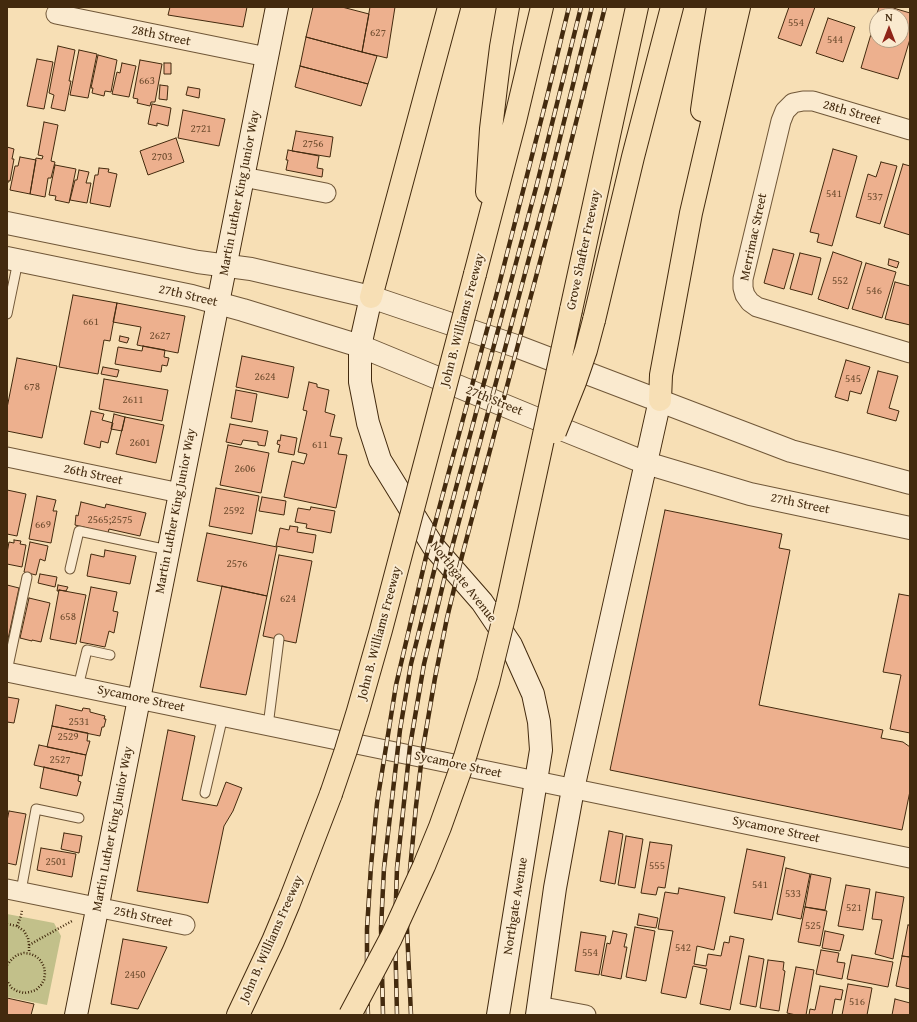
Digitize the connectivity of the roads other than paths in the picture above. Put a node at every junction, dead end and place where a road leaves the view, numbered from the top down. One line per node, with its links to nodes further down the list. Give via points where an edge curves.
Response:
1 (277, 7): 10 (main road, Martin Luther King Junior Way)
2 (449, 7): 20 (highway)
3 (508, 7): 17 (highway, via 492,122)
4 (542, 7): 17 (highway)
5 (637, 7): 29 (highway, Grove Shafter Freeway, bridge)
6 (672, 7): 29 (highway, bridge, via 586,350)
7 (718, 7): 15 (highway, via 704,93)
8 (739, 7): 15 (highway)
9 (56, 14): 10 (street, 28th Street)
10 (267, 57): 13 (main road, Martin Luther King Junior Way)
11 (793, 103): 12 (street, 28th Street, via 813,101); 24 (street, Merrimac Street, via 785,111 781,121 743,280 745,295 757,308)
12 (910, 130)
13 (243, 177): 14 (street); 19 (main road, Martin Luther King Junior Way)
14 (326, 193)
15 (691, 213): 25 (highway, via 661,376)
16 (7, 224): 19 (main road)
17 (484, 239): 52 (highway, John B. Williams Freeway, bridge, via 354,724 331,794 287,909)
18 (13, 260): 21 (main road, 27th Street); 22 (lane)
19 (225, 266): 20 (main road, via 251,269); 21 (main road, Martin Luther King Junior Way)
20 (371, 297): 23 (main road, Northgate Avenue); 25 (main road, via 516,346)
21 (218, 303): 23 (main road, 27th Street); 30 (main road, Martin Luther King Junior Way)
22 (7, 314)
23 (360, 346): 27 (main road, 27th Street); 42 (main road, Northgate Avenue, via 360,382 368,423 380,460 433,546 482,602 511,645 533,694 541,750)
24 (910, 354)
25 (660, 400): 27 (main road); 28 (main road, via 791,451)
26 (7, 457): 30 (street, 26th Street)
27 (646, 463): 31 (main road, 27th Street, via 750,494); 43 (main road)
28 (910, 483)
29 (532, 492): 53 (highway, bridge, via 496,652 456,784 408,902)
30 (180, 493): 32 (main road, Martin Luther King Junior Way)
31 (910, 528)
32 (168, 550): 33 (lane, via 79,531); 39 (main road, Martin Luther King Junior Way)
33 (70, 569)
34 (27, 577): 37 (lane)
35 (279, 639): 41 (lane)
36 (110, 655): 38 (lane, via 87,650)
37 (7, 671): 38 (street, Sycamore Street)
38 (78, 686): 39 (street, Sycamore Street)
39 (139, 699): 40 (street, Sycamore Street); 48 (main road, Martin Luther King Junior Way)
40 (223, 716): 41 (street, Sycamore Street); 44 (lane)
41 (268, 726): 42 (street, Sycamore Street)
42 (536, 781): 43 (street, Sycamore Street); 54 (main road, Northgate Avenue)
43 (573, 788): 46 (street, Sycamore Street); 50 (main road)
44 (205, 793)
45 (79, 818): 47 (lane, via 36,808)
46 (910, 858)
47 (14, 890): 48 (street, 25th Street)
48 (97, 907): 49 (street, 25th Street); 51 (main road, Martin Luther King Junior Way)
49 (185, 925)
50 (537, 1010): 55 (street)
51 (76, 1015)
52 (238, 1015)
53 (350, 1015)
54 (498, 1015)
55 (586, 1015)

